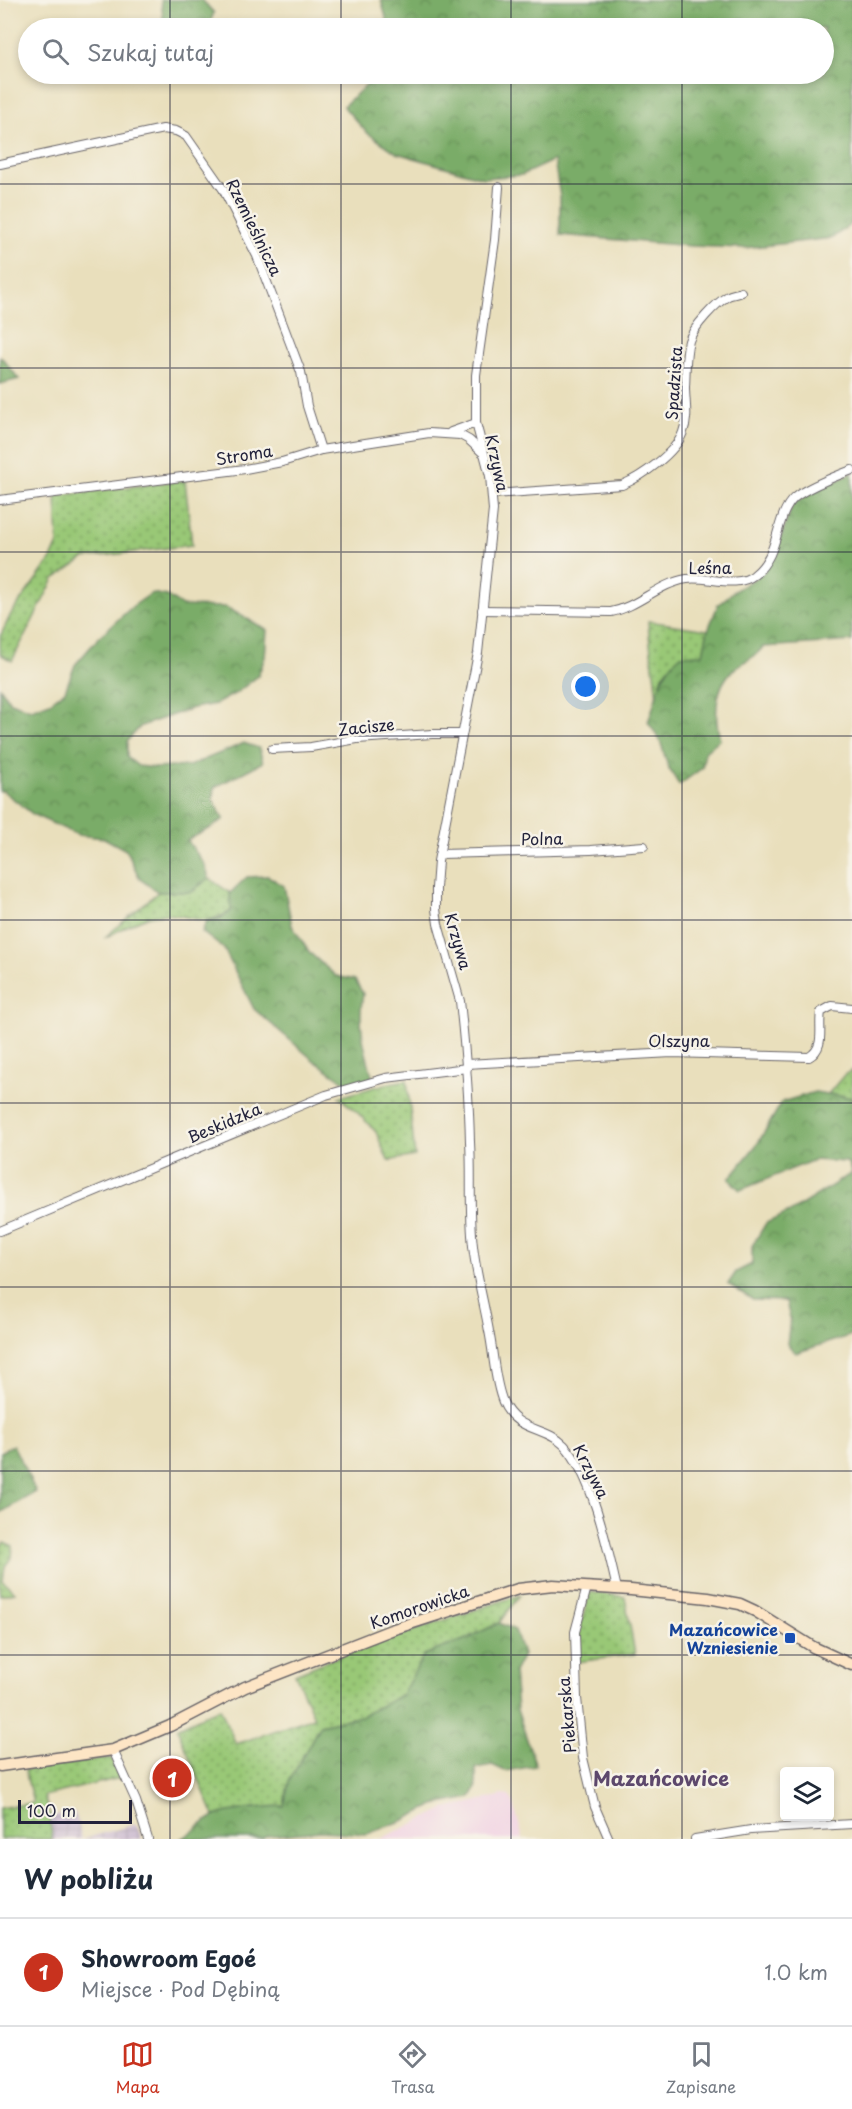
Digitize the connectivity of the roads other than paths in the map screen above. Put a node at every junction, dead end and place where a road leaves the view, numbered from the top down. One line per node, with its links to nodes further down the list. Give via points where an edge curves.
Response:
1 (0, 164): 6 (street, Rzemieślnicza, via 163,129 186,136 224,189 257,256 300,372)
2 (499, 187): 4 (street, Krzywa, via 476,375)
3 (741, 292): 9 (street, Spadzista, via 728,297 694,330 689,342 683,434 674,448 637,479 622,485)
4 (476, 423): 5 (street); 7 (street, Krzywa)
5 (450, 433): 6 (street, Stroma); 7 (street, via 469,440)
6 (321, 450): 10 (street, Stroma, via 245,469)
7 (483, 453): 9 (street, Krzywa)
8 (852, 470): 11 (street, Leśna, via 795,498 772,553 763,567 744,580 679,580 611,612)
9 (493, 494): 11 (street, Krzywa)
10 (0, 500)
11 (482, 610): 12 (street, Krzywa)
12 (462, 734): 13 (street, Zacisze, via 357,739); 15 (street, Krzywa)
13 (272, 749)
14 (644, 846): 15 (street, Polna)
15 (441, 854): 17 (street, Krzywa, via 436,909 460,1001)
16 (852, 1008): 17 (street, Olszyna, via 832,1006 821,1012 819,1046 809,1057 672,1053)
17 (466, 1066): 18 (street, Beskidzka, via 386,1078 326,1095); 20 (street, Krzywa, via 473,1249 497,1384 515,1419 563,1444 573,1457 592,1496)
18 (0, 1231)
19 (587, 1587): 20 (street, Komorowicka); 22 (street, Komorowicka, via 552,1585 518,1589 391,1630 245,1687); 26 (street, Piekarska, via 575,1632 577,1698 583,1758 595,1807)
20 (617, 1589): 21 (street, Komorowicka, via 740,1604)
21 (852, 1665)
22 (113, 1750): 23 (street, Komorowicka); 25 (street)
23 (0, 1766)
24 (852, 1824): 27 (street, via 751,1830)
25 (148, 1839)
26 (609, 1839)
27 (695, 1839)

